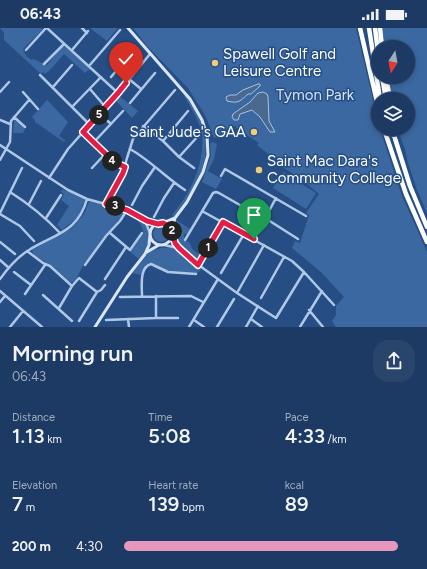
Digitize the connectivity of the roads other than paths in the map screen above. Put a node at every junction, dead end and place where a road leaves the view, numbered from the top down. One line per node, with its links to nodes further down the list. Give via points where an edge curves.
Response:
1 (46, 28): 11 (street); 13 (street)
2 (82, 28): 14 (street, via 87,32)
3 (128, 28): 15 (street)
4 (369, 28): 34 (highway)
5 (375, 28): 9 (highway)
6 (380, 28): 10 (highway)
7 (360, 29): 33 (highway)
8 (120, 30): 19 (street)
9 (376, 40)
10 (381, 40)
11 (64, 44): 14 (street); 17 (street)
12 (135, 48): 16 (street)
13 (26, 50)
14 (72, 50): 19 (street)
15 (150, 54): 20 (street); 89 (street, via 195,105 207,134 208,155 203,172)
16 (128, 57): 20 (street); 24 (street)
17 (44, 64)
18 (72, 65): 27 (street)
19 (89, 66): 23 (street)
20 (139, 67): 25 (street)
21 (155, 72): 29 (street)
22 (40, 75): 27 (street)
23 (100, 77): 28 (street); 35 (street)
24 (111, 78)
25 (129, 79): 29 (street); 35 (street)
26 (9, 82): 31 (street)
27 (53, 87): 39 (street)
28 (90, 89): 37 (street); 39 (street)
29 (141, 89): 38 (street)
30 (175, 90): 49 (street)
31 (0, 92)
32 (23, 92): 36 (street)
33 (375, 92)
34 (379, 92)
35 (118, 93): 43 (street)
36 (29, 100): 40 (street); 44 (street)
37 (102, 103)
38 (130, 103)
39 (72, 107): 47 (street)
40 (38, 109)
41 (123, 111): 48 (street)
42 (188, 111): 57 (street)
43 (100, 114): 48 (street); 51 (street)
44 (14, 117): 46 (street); 50 (street)
45 (0, 120): 46 (street)
46 (10, 124): 59 (street, via 10,142)
47 (88, 124)
48 (110, 124): 56 (street)
49 (143, 126): 57 (street); 60 (street)
50 (25, 127)
51 (83, 132): 61 (street); 71 (street)
52 (199, 135): 62 (street)
53 (387, 136): 107 (highway, via 406,194)
54 (394, 136): 64 (highway)
55 (396, 136): 64 (highway)
56 (95, 141)
57 (163, 141): 62 (street)
58 (0, 145): 59 (street)
59 (6, 149): 63 (street); 71 (street)
60 (130, 149): 65 (street); 66 (street)
61 (104, 154): 65 (street); 68 (street)
62 (179, 157): 69 (street)
63 (0, 160)
64 (402, 165): 95 (highway)
65 (125, 167): 80 (street)
66 (155, 167): 73 (street); 81 (street)
67 (22, 168): 75 (street)
68 (92, 168)
69 (194, 168)
70 (221, 176): 77 (street, via 225,169)
71 (49, 178): 78 (street)
72 (41, 181): 79 (street)
73 (174, 183): 74 (street); 87 (street)
74 (185, 190)
75 (10, 192): 79 (street); 85 (street)
76 (61, 195): 88 (street)
77 (276, 198): 86 (street); 90 (street)
78 (87, 199): 80 (street); 97 (street, via 80,218)
79 (28, 204): 88 (street)
80 (106, 204): 82 (street)
81 (132, 205)
82 (127, 210): 91 (street); 98 (street)
83 (202, 211): 84 (street, via 216,192); 92 (street); 104 (street)
84 (252, 212)
85 (0, 213): 105 (street, via 20,226)
86 (306, 216)
87 (154, 217)
88 (46, 218): 97 (street)
89 (175, 218): 93 (street); 96 (street)
90 (266, 218): 102 (street); 103 (street)
91 (143, 219): 94 (street); 100 (street)
92 (223, 222): 101 (street); 119 (street)
93 (163, 223): 94 (street); 96 (street)
94 (158, 224): 100 (street, via 153,226)
95 (427, 226)
96 (172, 232): 109 (street, via 170,241); 112 (street)
97 (60, 233): 113 (street)
98 (110, 233): 111 (street); 120 (street)
99 (142, 233): 111 (street, via 130,250)
100 (150, 234): 108 (street, via 153,242); 115 (street)
101 (244, 234): 102 (street); 124 (street)
102 (254, 239): 110 (street)
103 (298, 239)
104 (185, 240)
105 (34, 241)
106 (0, 242): 114 (street)
107 (427, 242)
108 (159, 245): 109 (street); 115 (street)
109 (164, 245): 112 (street)
110 (264, 245): 116 (street); 135 (street)
111 (126, 247): 127 (street)
112 (179, 248): 119 (street)
113 (27, 251): 118 (street); 121 (street)
114 (15, 254)
115 (145, 254): 161 (street)
116 (284, 257): 123 (street); 142 (street)
117 (0, 260): 121 (street)
118 (45, 265): 129 (street); 131 (street, via 50,266)
119 (198, 265): 128 (street)
120 (85, 266)
121 (9, 268): 126 (street)
122 (14, 272): 129 (street)
123 (304, 272): 132 (street); 147 (street, via 278,317 275,318)
124 (221, 273)
125 (196, 274): 139 (street, via 168,272 151,264 145,267 142,277)
126 (0, 278)
127 (105, 279)
128 (218, 279): 135 (street); 145 (street)
129 (31, 285): 136 (street)
130 (105, 285): 134 (street)
131 (72, 286): 134 (street, via 79,278); 148 (street)
132 (322, 291): 146 (street); 149 (street)
133 (0, 292): 138 (street)
134 (97, 292): 158 (street)
135 (237, 293): 147 (street)
136 (25, 294)
137 (43, 294): 148 (street)
138 (5, 296): 144 (street); 150 (street)
139 (142, 296): 140 (street); 141 (street)
140 (156, 296): 145 (street, via 191,296); 151 (street)
141 (120, 297)
142 (261, 298)
143 (234, 299): 165 (street)
144 (0, 302)
145 (203, 302): 156 (street)
146 (334, 305)
147 (258, 306): 154 (street)
148 (59, 308): 157 (street)
149 (309, 310): 168 (street); 169 (street)
150 (23, 312): 159 (street); 160 (street)
151 (156, 318): 152 (street); 153 (street)
152 (178, 318)
153 (128, 319): 155 (street); 162 (street)
154 (251, 319): 166 (street); 167 (street)
155 (106, 320)
156 (194, 320): 163 (street); 164 (street)
157 (72, 321)
158 (79, 321)
159 (10, 327)
160 (42, 327)
161 (95, 327)
162 (128, 327)
163 (189, 327)
164 (204, 327)
165 (217, 327)
166 (246, 327)
167 (262, 327)
168 (300, 327)
169 (323, 327)

